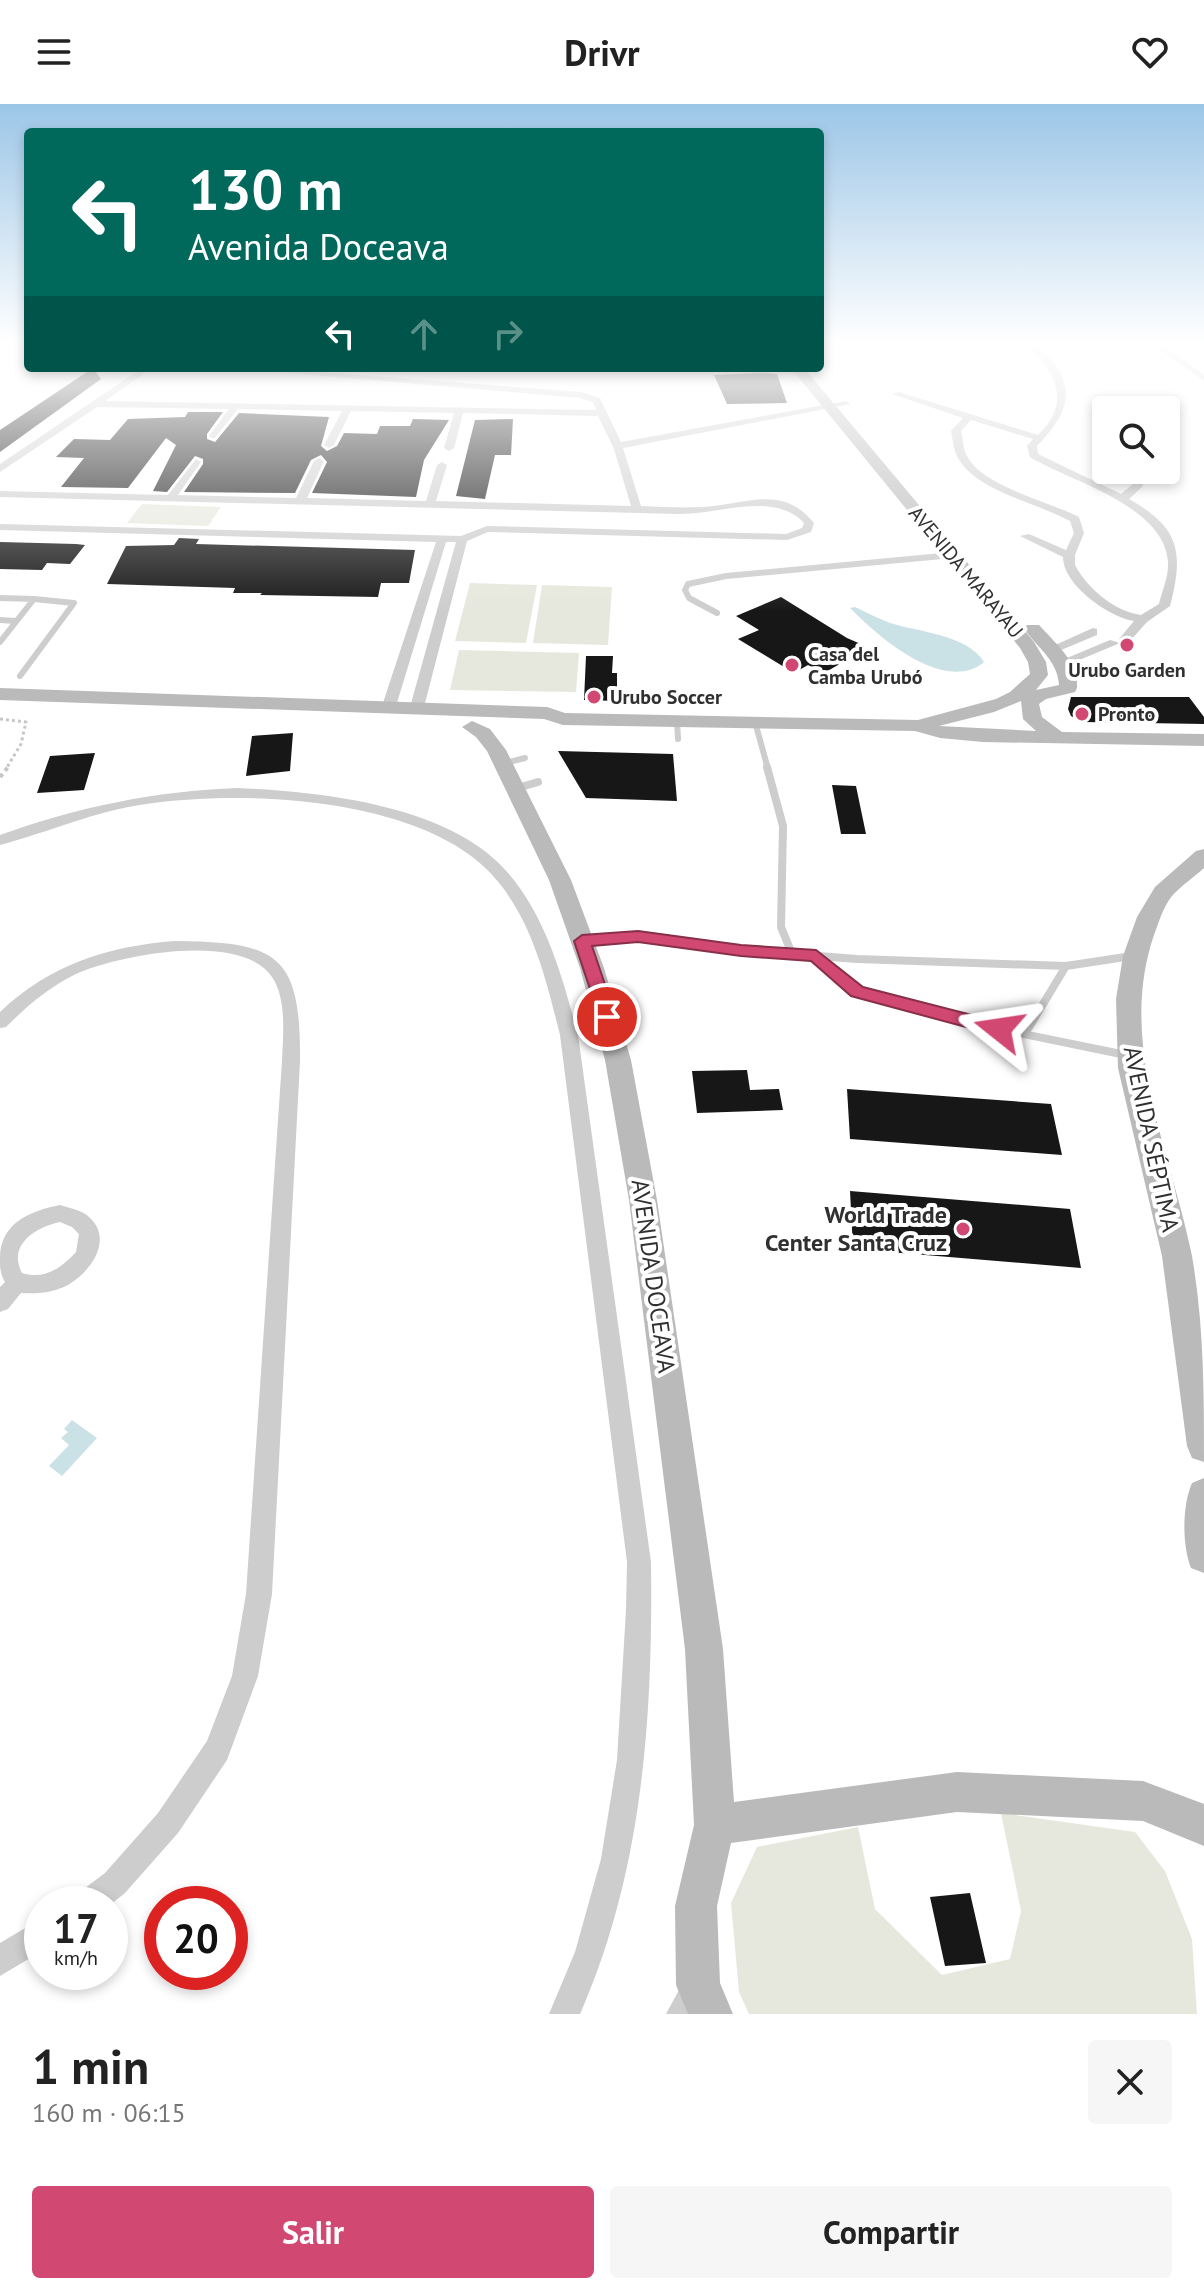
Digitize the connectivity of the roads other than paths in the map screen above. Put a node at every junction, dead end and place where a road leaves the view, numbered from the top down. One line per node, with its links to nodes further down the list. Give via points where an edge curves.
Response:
1 (50, 434): 18 (street)
2 (335, 434): 12 (street)
3 (453, 434): 14 (street)
4 (611, 434): 13 (street)
5 (681, 434): 13 (street)
6 (850, 434): 32 (main road, AVENIDA MARAYAU)
7 (871, 434): 42 (main road, AVENIDA MARAYAU)
8 (957, 434): 33 (street, via 968,465 1075,519 1079,533)
9 (1025, 434): 11 (street)
10 (1042, 434): 11 (street)
11 (1038, 438): 22 (street, via 1033,455 1044,463)
12 (329, 445)
13 (617, 446): 26 (street)
14 (449, 448)
15 (319, 461): 23 (street)
16 (196, 462): 21 (street)
17 (442, 465): 24 (street)
18 (0, 469)
19 (1138, 484): 22 (street)
20 (0, 494): 21 (street)
21 (172, 497): 23 (street)
22 (1123, 498): 37 (street, via 1154,523 1173,556 1173,579 1164,606)
23 (300, 501): 24 (street)
24 (430, 505): 25 (street)
25 (492, 506): 26 (street); 28 (street)
26 (637, 509): 28 (street, via 709,510 781,502 809,523 807,530 787,537)
27 (0, 527): 30 (street)
28 (487, 529): 31 (street)
29 (1025, 536): 33 (street)
30 (442, 539): 31 (street); 48 (street)
31 (462, 539): 49 (street)
32 (953, 555): 36 (lane, via 688,584 689,598); 53 (main road, AVENIDA MARAYAU, via 1028,646 1039,675 1028,690 1004,702)
33 (1069, 555): 37 (street, via 1074,574 1118,619)
34 (0, 598): 35 (lane)
35 (34, 599): 39 (lane); 44 (lane, via 74,603)
36 (717, 613)
37 (1143, 619): 43 (street, via 1120,641)
38 (0, 620): 39 (lane)
39 (16, 621): 41 (lane)
40 (1093, 632): 42 (street)
41 (0, 642)
42 (1050, 650): 43 (main road, AVENIDA MARAYAU)
43 (1061, 663): 45 (main road, via 1070,684)
44 (20, 676)
45 (1053, 693): 55 (main road, via 1032,698 1029,708 1039,726); 56 (main road, via 1049,706 1054,715)
46 (0, 694): 48 (main road)
47 (0, 705): 54 (main road, via 415,717)
48 (389, 706): 49 (main road)
49 (417, 707): 50 (main road)
50 (504, 711): 51 (main road); 54 (main road, via 498,720)
51 (563, 719): 52 (main road, via 677,730); 58 (main road, via 508,732)
52 (755, 722): 53 (main road); 62 (lane, via 783,826 781,927)
53 (916, 725): 55 (main road, via 940,732)
54 (472, 727): 58 (main road, AVENIDA DOCEAVA)
55 (1059, 739): 56 (main road)
56 (1088, 739): 57 (main road)
57 (1204, 740)
58 (515, 769): 61 (main road, AVENIDA DOCEAVA)
59 (0, 840): 80 (street, via 77,813 155,796 228,790 303,796 424,824 470,846 504,878 527,913 553,974 569,1035 639,1562 640,1648 632,1752 618,1838 591,1951)
60 (1204, 856): 64 (main road, AVENIDA SÉPTIMA, via 1163,892)
61 (582, 941): 62 (lane, via 638,936); 74 (main road, AVENIDA DOCEAVA, via 618,1060 643,1200 704,1649)
62 (792, 954): 63 (lane)
63 (816, 956): 65 (lane); 67 (lane, via 857,991)
64 (1135, 956): 65 (lane); 68 (main road, AVENIDA SÉPTIMA, via 1128,999)
65 (1066, 966): 67 (lane)
66 (0, 1022): 76 (street, via 50,979 91,960 175,945 246,951 270,963 282,979 291,1015 259,1594 245,1676 217,1750 168,1823)
67 (1025, 1034): 68 (lane)
68 (1130, 1056): 71 (main road, AVENIDA SÉPTIMA, via 1177,1256)
69 (17, 1283): 70 (street)
70 (0, 1302)
71 (1204, 1446)
72 (1204, 1495): 73 (main road)
73 (1204, 1555)
74 (715, 1825): 75 (main road, via 957,1792 1143,1801); 79 (main road, AVENIDA DOCEAVA, via 696,1906)
75 (1204, 1825)
76 (111, 1886)
77 (24, 1945): 78 (street)
78 (0, 1961)
79 (697, 2004)
80 (564, 2014)

